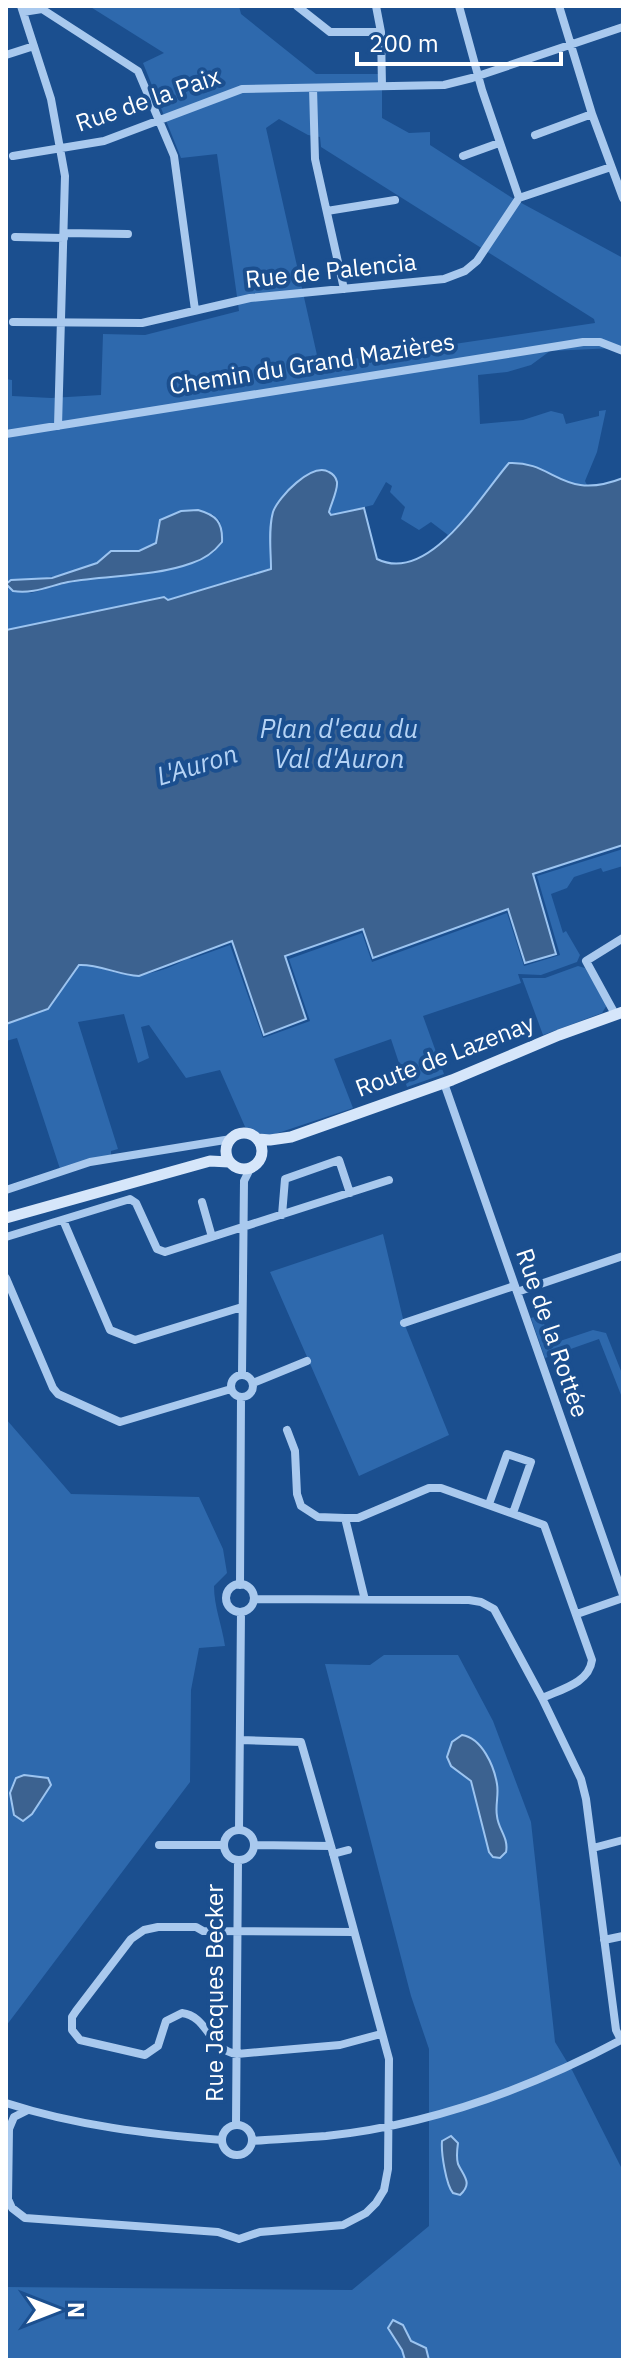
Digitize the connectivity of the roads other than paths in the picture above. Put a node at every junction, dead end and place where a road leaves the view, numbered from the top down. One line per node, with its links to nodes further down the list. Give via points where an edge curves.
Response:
1 (297, 6): 7 (street, via 330,32)
2 (376, 6): 7 (street)
3 (459, 6): 11 (street)
4 (559, 6): 8 (street)
5 (22, 9): 9 (street); 15 (street, via 42,9 136,67)
6 (623, 27): 8 (street, Rue de la Paix)
7 (381, 32): 12 (street)
8 (570, 43): 11 (street, Rue de la Paix); 14 (street)
9 (34, 46): 10 (street); 18 (street, via 51,99)
10 (6, 55)
11 (478, 75): 12 (street, Rue de la Paix, via 431,86); 17 (street)
12 (382, 86): 13 (street, Rue de la Paix)
13 (313, 88): 15 (street, Rue de la Paix, via 242,89); 25 (street, via 314,152)
14 (592, 114): 16 (street); 21 (street)
15 (158, 120): 18 (street, Rue de la Paix, via 104,141); 30 (street, via 175,161)
16 (535, 135)
17 (499, 143): 20 (street); 22 (street)
18 (59, 150): 19 (street, Rue de la Paix); 27 (street, via 65,176)
19 (13, 156)
20 (463, 156)
21 (611, 167): 22 (street); 23 (street)
22 (519, 198): 29 (street, Rue de Palencia, via 482,255 465,271 434,280)
23 (623, 198)
24 (395, 200): 25 (street)
25 (327, 211): 29 (street)
26 (128, 234): 27 (street)
27 (64, 236): 28 (street); 32 (street)
28 (15, 237)
29 (344, 289): 30 (street, Rue de Palencia, via 250,298)
30 (195, 310): 32 (street, Rue de Palencia, via 142,323)
31 (13, 322): 32 (street, Rue de Palencia)
32 (61, 323): 34 (street)
33 (623, 351): 34 (street, Chemin du Grand Mazières, via 583,342)
34 (58, 426): 35 (street, Chemin du Grand Mazières)
35 (6, 434)
36 (623, 938): 37 (street, via 586,961)
37 (621, 1013): 38 (street, Route de Lazenay)
38 (444, 1083): 40 (street, Route de Lazenay); 59 (street, Rue de la Rottée)
39 (258, 1139): 40 (street, Route de Lazenay); 41 (street, via 245,1132); 42 (street)
40 (281, 1140): 42 (street, Route de Lazenay)
41 (228, 1143): 43 (street); 44 (street); 48 (street, via 90,1162)
42 (263, 1153): 45 (street)
43 (210, 1161): 44 (street); 52 (street)
44 (233, 1165): 45 (street); 47 (street)
45 (250, 1169): 47 (street)
46 (389, 1180): 49 (street)
47 (244, 1181): 54 (street)
48 (6, 1190)
49 (350, 1193): 51 (street); 51 (street, via 339,1160 285,1179)
50 (202, 1202): 56 (street)
51 (282, 1215): 54 (street)
52 (6, 1218)
53 (63, 1220): 55 (street); 56 (street, via 130,1199 160,1252); 60 (street, via 110,1330 121,1336 135,1340)
54 (243, 1228): 56 (street); 60 (street)
55 (6, 1237)
56 (212, 1237)
57 (623, 1256): 59 (street)
58 (6, 1278): 65 (street, via 53,1388 78,1404 120,1422)
59 (516, 1289): 61 (street); 72 (street, Rue de la Rottée)
60 (242, 1307): 63 (street)
61 (404, 1323)
62 (307, 1361): 64 (street)
63 (242, 1375): 64 (street); 65 (street)
64 (253, 1383): 66 (street, via 250,1393)
65 (231, 1389): 66 (street)
66 (241, 1397): 71 (street)
67 (287, 1430): 70 (street, via 295,1451 301,1506 318,1517)
68 (489, 1504): 69 (street); 69 (street, via 507,1454 531,1462); 70 (street, via 429,1488 358,1518)
69 (513, 1513): 76 (street, via 544,1525)
70 (345, 1518): 74 (street)
71 (240, 1585): 73 (street, via 249,1587); 75 (street, via 227,1599 232,1610)
72 (623, 1597): 76 (street)
73 (254, 1599): 74 (street); 75 (street)
74 (365, 1600): 77 (street, via 469,1600 494,1609)
75 (241, 1612): 78 (street)
76 (577, 1614): 77 (street, via 591,1670)
77 (542, 1698): 84 (street, via 581,1779)
78 (240, 1740): 79 (street); 85 (street, via 301,1742)
79 (239, 1830): 82 (street, via 229,1834); 83 (street, via 252,1837)
80 (623, 1840): 84 (street)
81 (159, 1845): 82 (street)
82 (224, 1845): 87 (street, Rue Jacques Becker)
83 (254, 1845): 85 (street); 87 (street, Rue Jacques Becker, via 248,1857)
84 (593, 1848): 91 (street)
85 (332, 1850): 86 (street); 89 (street)
86 (348, 1850)
87 (238, 1860): 88 (street, Rue Jacques Becker)
88 (239, 1931): 89 (street); 94 (street, Rue Jacques Becker); 94 (street, via 144,1930 131,1939 71,2023 80,2040 145,2055 158,2046 171,2017 189,2014 224,2051)
89 (354, 1932): 92 (street)
90 (623, 1936): 91 (street)
91 (604, 1940): 93 (street, via 616,2030)
92 (381, 2034): 94 (street, via 340,2045); 98 (street, via 389,2059)
93 (622, 2039): 98 (street, via 492,2098)
94 (237, 2054): 97 (street, Rue Jacques Becker)
95 (6, 2103): 96 (street)
96 (28, 2110): 98 (street, via 14,2117 9,2129 8,2199 18,2215 218,2232 235,2239 343,2225 366,2213 386,2180); 99 (street, via 91,2126)
97 (236, 2125): 99 (street, Rue Jacques Becker); 100 (street, Rue Jacques Becker, via 247,2129)
98 (388, 2126): 100 (street)
99 (222, 2140): 100 (street, via 236,2155)
100 (252, 2141)

